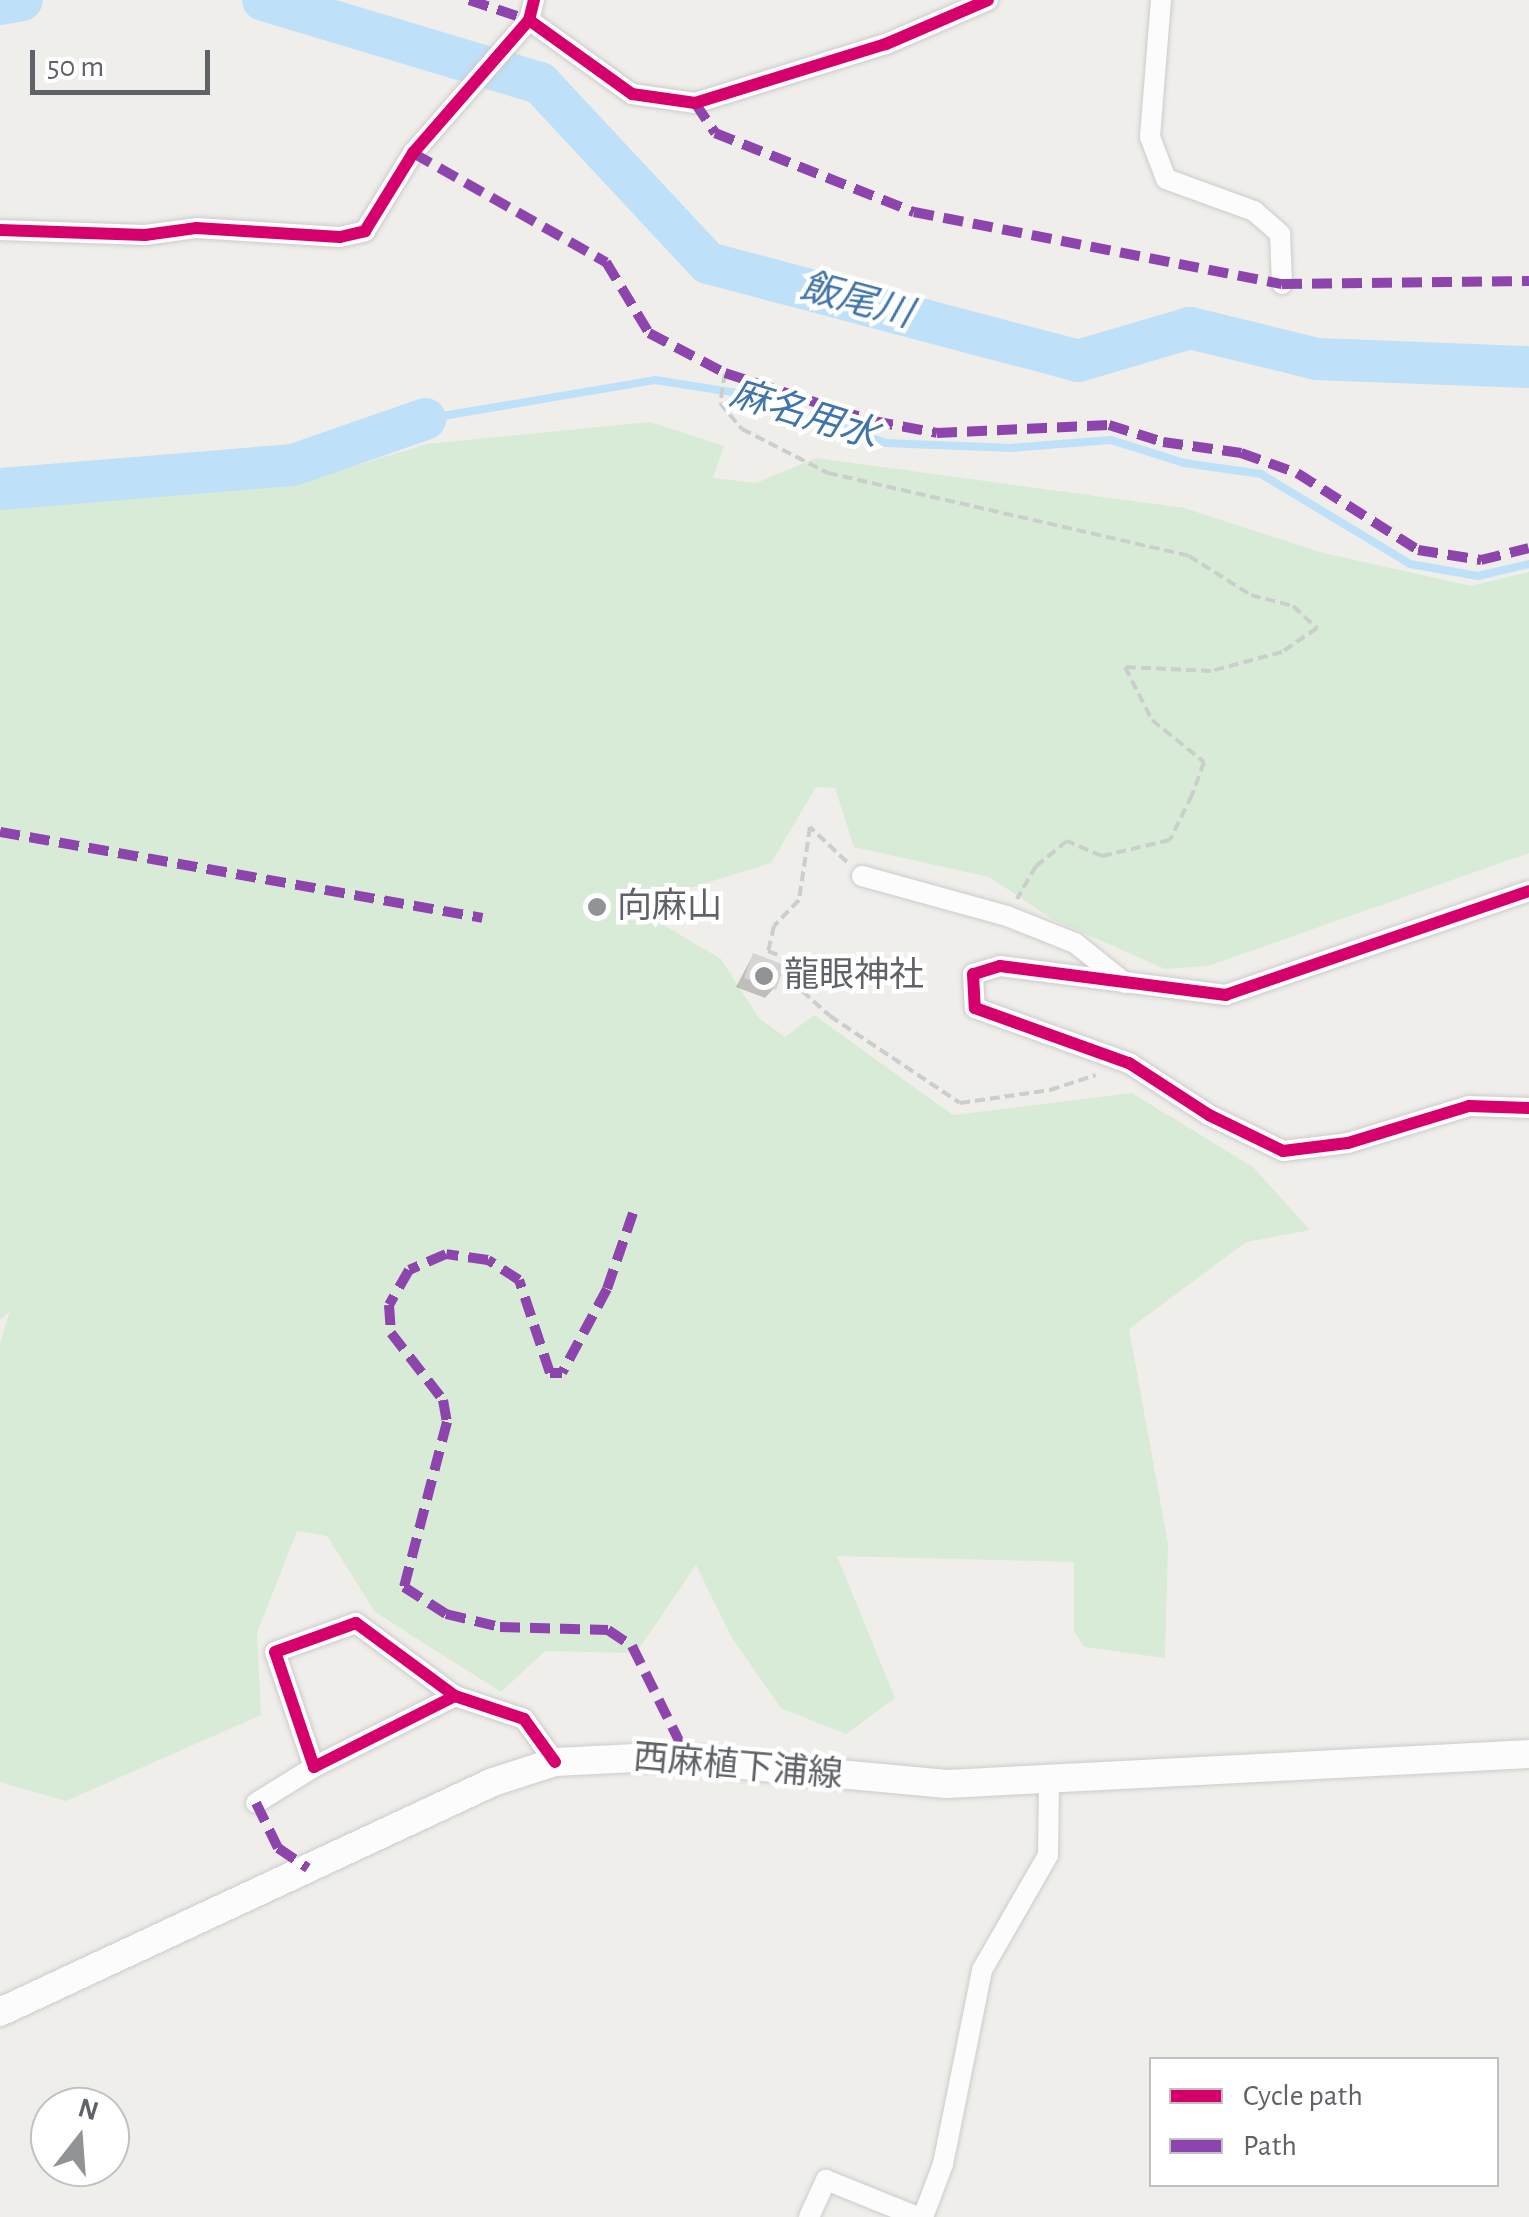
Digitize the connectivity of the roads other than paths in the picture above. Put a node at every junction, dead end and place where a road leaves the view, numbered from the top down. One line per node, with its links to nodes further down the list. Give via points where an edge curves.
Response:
1 (988, 0): 3 (street, via 886,44 696,103 632,94)
2 (1161, 0): 5 (street, via 1150,137 1166,179 1254,210 1280,234)
3 (525, 17): 4 (street, via 421,143 364,231 340,237 196,228 145,235)
4 (0, 230)
5 (1282, 284)
6 (862, 876): 8 (street, via 1007,916 1075,944)
7 (1529, 891): 8 (street, via 1226,995)
8 (1126, 984): 9 (street, via 1000,966 974,974 975,1008 1128,1063 1283,1151 1348,1143 1469,1106)
9 (1529, 1108)
10 (456, 1696): 12 (street, via 524,1719); 13 (street); 13 (street, via 356,1623 276,1652)
11 (1529, 1754): 14 (main road, 西麻植下浦線)
12 (554, 1762): 14 (main road, 西麻植下浦線, via 656,1756 888,1781); 16 (main road, 西麻植下浦線, via 492,1782)
13 (314, 1766): 15 (street)
14 (1049, 1782): 18 (street, via 1048,1855 982,1970 943,2164)
15 (256, 1802)
16 (0, 2012)
17 (809, 2217): 18 (street, via 826,2180)
18 (921, 2217)

